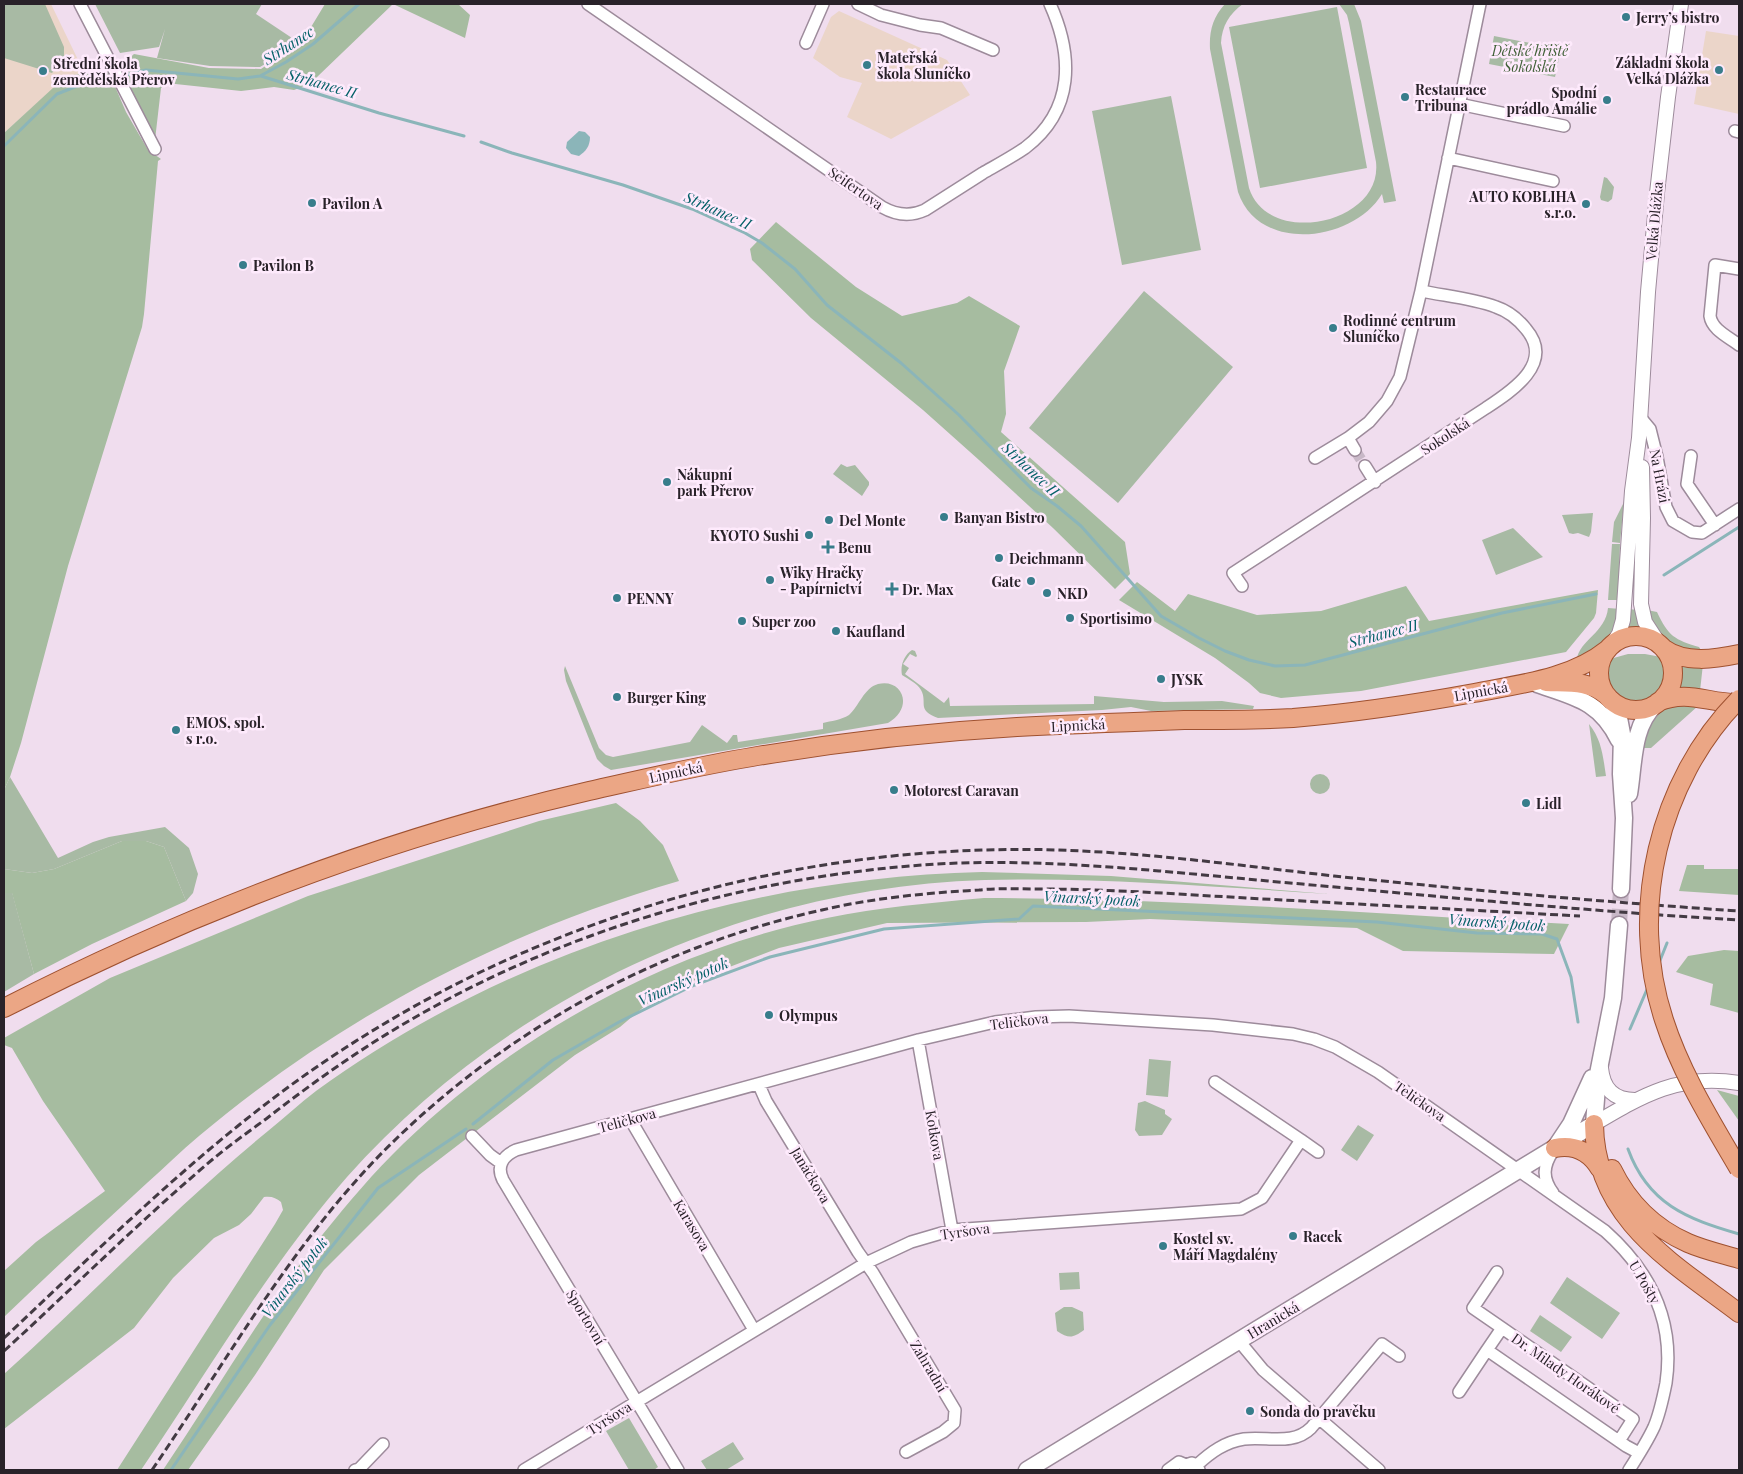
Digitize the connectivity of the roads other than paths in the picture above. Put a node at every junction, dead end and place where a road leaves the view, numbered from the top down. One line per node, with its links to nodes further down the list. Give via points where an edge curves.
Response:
1 (80, 4): 12 (street)
2 (588, 4): 5 (street, Seifertova, via 882,206 906,215 925,210 1024,148 1049,122 1062,96 1066,70 1065,46)
3 (823, 4): 8 (street)
4 (858, 4): 9 (street, via 881,15 941,28)
5 (1050, 4)
6 (1480, 4): 10 (street)
7 (1681, 4): 18 (street, Velká Dlážka, via 1658,176)
8 (806, 44)
9 (993, 50)
10 (1460, 104): 11 (street); 13 (street)
11 (1564, 126)
12 (155, 150)
13 (1448, 158): 14 (street); 16 (street)
14 (1553, 181)
15 (1739, 269): 17 (street, via 1715,265 1710,316 1717,328)
16 (1421, 291): 19 (street, via 1397,384 1379,412); 25 (street, Sokolská, via 1488,304 1506,311 1533,339 1535,357 1528,373 1511,391)
17 (1739, 345)
18 (1640, 416): 20 (street, Velká Dlážka); 27 (street, Na Hrázi, via 1650,429 1654,442 1671,518 1695,533 1702,533)
19 (1348, 438): 21 (street); 23 (street)
20 (1639, 438): 29 (street, Velká Dlážka, via 1623,620); 30 (street, Velká Dlážka, via 1643,518 1641,604 1645,622)
21 (1355, 450)
22 (1690, 456): 27 (street, via 1687,484)
23 (1315, 458)
24 (1365, 466): 25 (street)
25 (1375, 482): 28 (street, Sokolská, via 1233,573)
26 (1739, 509): 27 (street, Na Hrázi)
27 (1713, 526)
28 (1242, 586)
29 (1610, 647): 30 (main road, via 1633,636 1650,639); 32 (main road, Lipnická, via 1580,667); 33 (main road, via 1599,672)
30 (1662, 647): 31 (main road, via 1680,656 1700,659); 35 (main road, via 1672,665 1672,679 1668,692)
31 (1739, 654)
32 (1533, 682): 33 (main road, Lipnická, via 1586,684); 36 (main road, via 1577,697 1594,707 1607,719); 40 (main road, Lipnická, via 1313,716 919,734 749,757 624,783 472,821 288,882 141,942)
33 (1609, 697): 35 (main road, via 1632,709); 36 (main road, via 1622,726)
34 (1739, 701): 35 (main road, via 1725,702 1687,695); 54 (main road, bridge, via 1706,740 1673,801 1651,886 1649,931 1652,976 1671,1041 1700,1103)
35 (1657, 703): 37 (main road, via 1646,714 1639,730)
36 (1622, 746): 37 (main road)
37 (1624, 818): 38 (main road)
38 (1621, 888)
39 (1618, 925): 42 (main road, via 1611,1015)
40 (4, 1008)
41 (918, 1040): 45 (street, Teličkova); 55 (street, Teličkova, via 995,1022 1053,1016 1213,1025 1304,1036 1356,1058); 58 (street, Kotkova)
42 (1600, 1060): 46 (street, via 1603,1082 1608,1091 1619,1098); 48 (main road); 51 (main road, via 1578,1111)
43 (1215, 1082): 50 (street)
44 (1739, 1083): 46 (street, via 1715,1080 1684,1082)
45 (759, 1085): 47 (street, Teličkova); 60 (street, Janáčkova)
46 (1635, 1100): 48 (street)
47 (630, 1119): 53 (street, Teličkova, via 516,1150); 64 (street, Karasova)
48 (1594, 1124): 51 (main road, Hranická); 56 (main road); 59 (main road, via 1622,1188 1642,1212 1665,1231 1688,1243)
49 (472, 1136): 53 (street)
50 (1301, 1140): 52 (street); 58 (street, Tyršova, via 1262,1198 1241,1209)
51 (1555, 1148): 55 (main road, Hranická); 56 (main road, via 1568,1146 1582,1150); 57 (street, via 1544,1174 1549,1187)
52 (1318, 1152)
53 (501, 1163): 69 (street, Sportovní, via 499,1170 503,1180)
54 (1739, 1169)
55 (1518, 1170): 57 (street, U Pošty); 65 (main road, Hranická)
56 (1602, 1173): 62 (main road, via 1621,1210 1642,1236)
57 (1562, 1201): 74 (street, U Pošty, via 1623,1248 1643,1273 1661,1311 1668,1348 1666,1383 1654,1427)
58 (952, 1230): 60 (street, Tyršova, via 911,1242)
59 (1739, 1259)
60 (866, 1263): 64 (street, Tyršova); 73 (street, Zahradní, via 955,1410 954,1423)
61 (1497, 1272): 63 (street, Dr. Milady Horákové, via 1473,1308)
62 (1739, 1312)
63 (1502, 1328): 66 (street, Dr. Milady Horákové); 71 (street, Dr. Milady Horákové, via 1633,1419)
64 (754, 1330): 69 (street, Tyršova)
65 (1239, 1341): 70 (street, via 1260,1367); 76 (main road, Hranická)
66 (1487, 1350): 68 (street, Dr. Milady Horákové); 71 (street, Dr. Milady Horákové)
67 (1399, 1356): 70 (street, via 1382,1344)
68 (1458, 1392)
69 (637, 1401): 78 (street, Tyršova); 79 (street, Sportovní)
70 (1319, 1418): 75 (street, via 1299,1436 1236,1441 1214,1451); 81 (street)
71 (1619, 1441): 74 (street, Dr. Milady Horákové)
72 (382, 1444): 77 (street)
73 (906, 1452)
74 (1639, 1453): 82 (street, U Pošty)
75 (1192, 1468): 80 (street, via 1179,1462)
76 (1031, 1469)
77 (358, 1470)
78 (524, 1470)
79 (678, 1470)
80 (1168, 1470)
81 (1379, 1470)
82 (1629, 1470)

